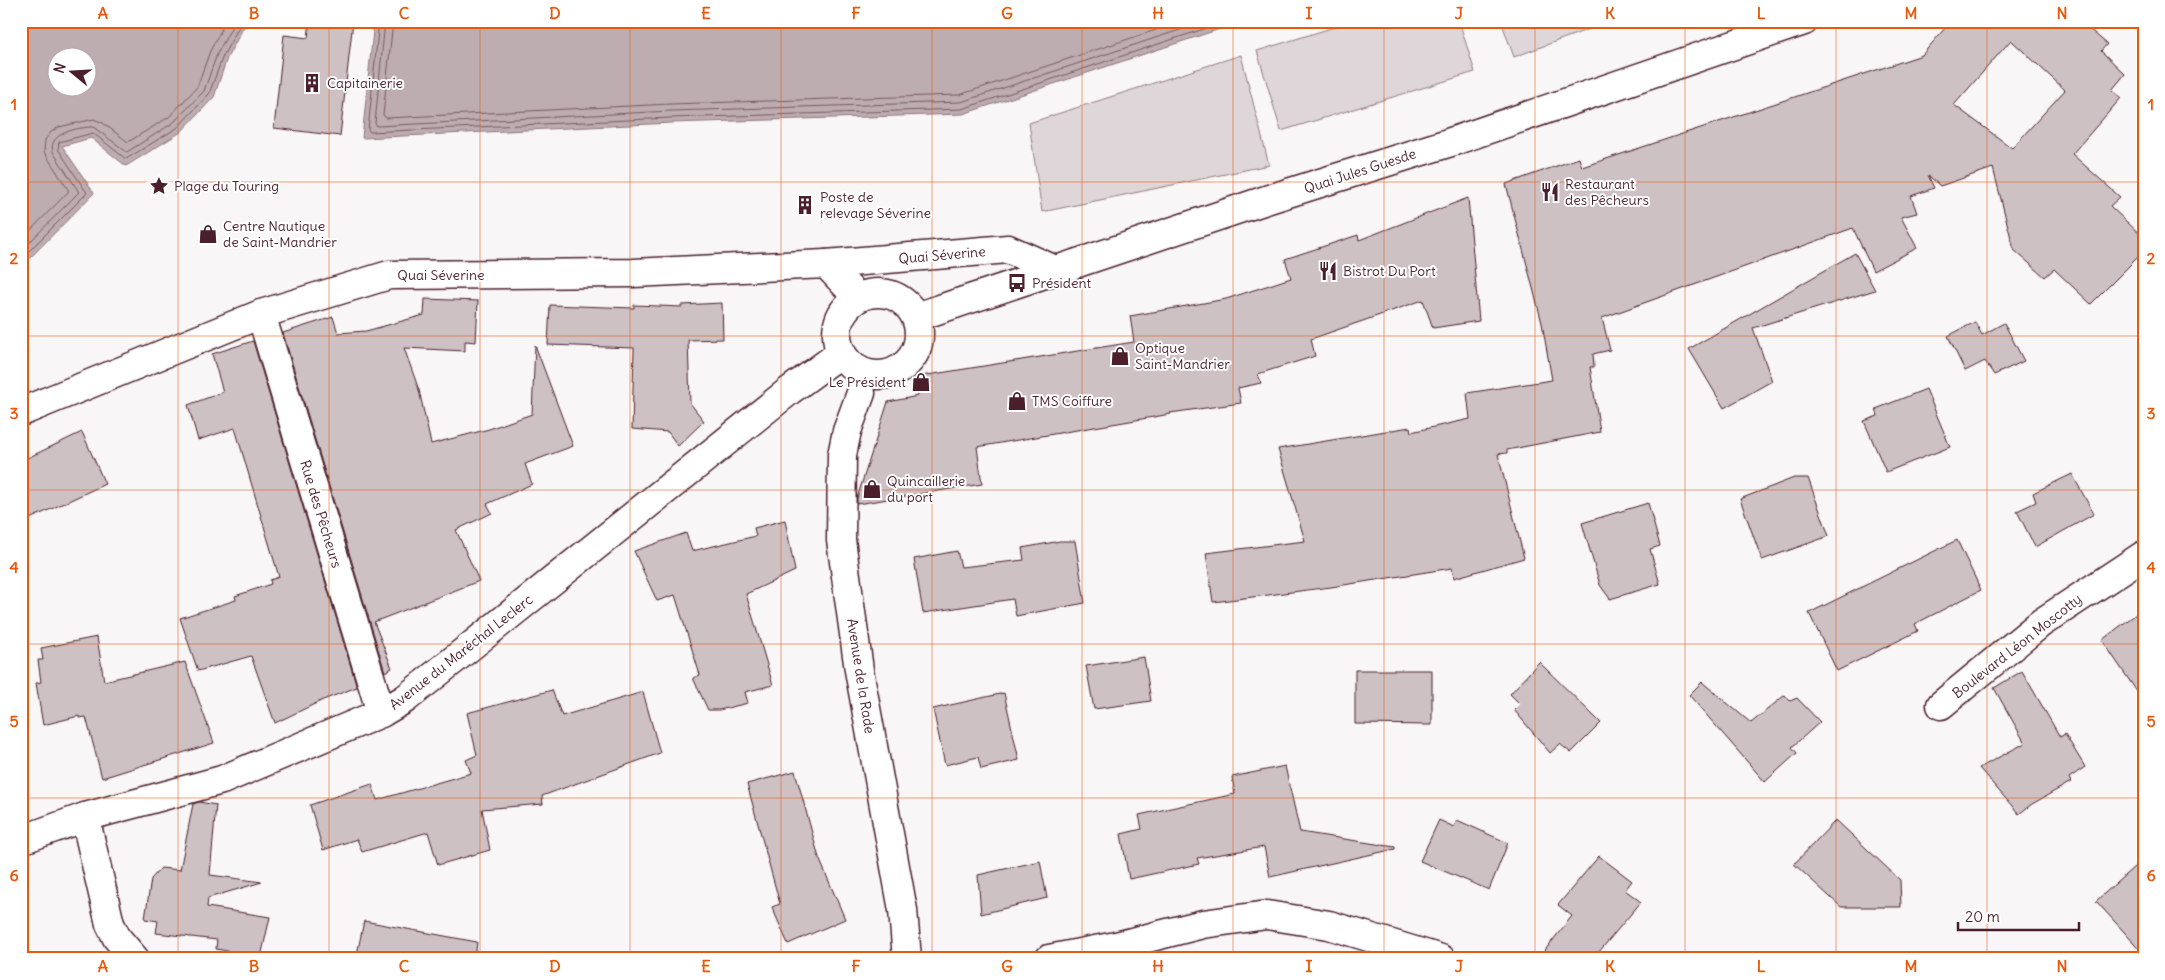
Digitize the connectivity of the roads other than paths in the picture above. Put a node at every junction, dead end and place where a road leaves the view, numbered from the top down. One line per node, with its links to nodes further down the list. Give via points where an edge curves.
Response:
1 (1804, 21): 3 (street, Quai Jules Guesde, via 1448,143)
2 (826, 264): 3 (street, Quai Séverine, via 1008,249); 4 (street); 5 (street, Quai Séverine, via 633,273 389,275)
3 (1055, 270): 6 (street, Quai Jules Guesde)
4 (857, 297): 6 (street, via 884,293 897,297); 7 (street, via 844,311 836,328 836,341)
5 (261, 314): 9 (street, Quai Séverine); 12 (street, Rue des Pêcheurs)
6 (916, 317): 7 (street, via 918,343 905,365 894,372 868,374 852,366)
7 (841, 353): 12 (street, Avenue du Maréchal Leclerc, via 781,397 405,698)
8 (860, 393): 16 (street, Avenue de la Rade, via 842,455 841,540 859,670 903,910)
9 (21, 412)
10 (2144, 555): 11 (street, Boulevard Léon Moscotty, via 2041,623)
11 (1941, 705)
12 (381, 713): 13 (street, Avenue du Maréchal Leclerc, via 222,780)
13 (85, 817): 14 (street, Avenue du Maréchal Leclerc); 15 (street, via 110,924)
14 (21, 840)
15 (135, 959)
16 (907, 959)
17 (1049, 959): 18 (street, via 1202,924 1267,915 1329,925)
18 (1441, 959)

